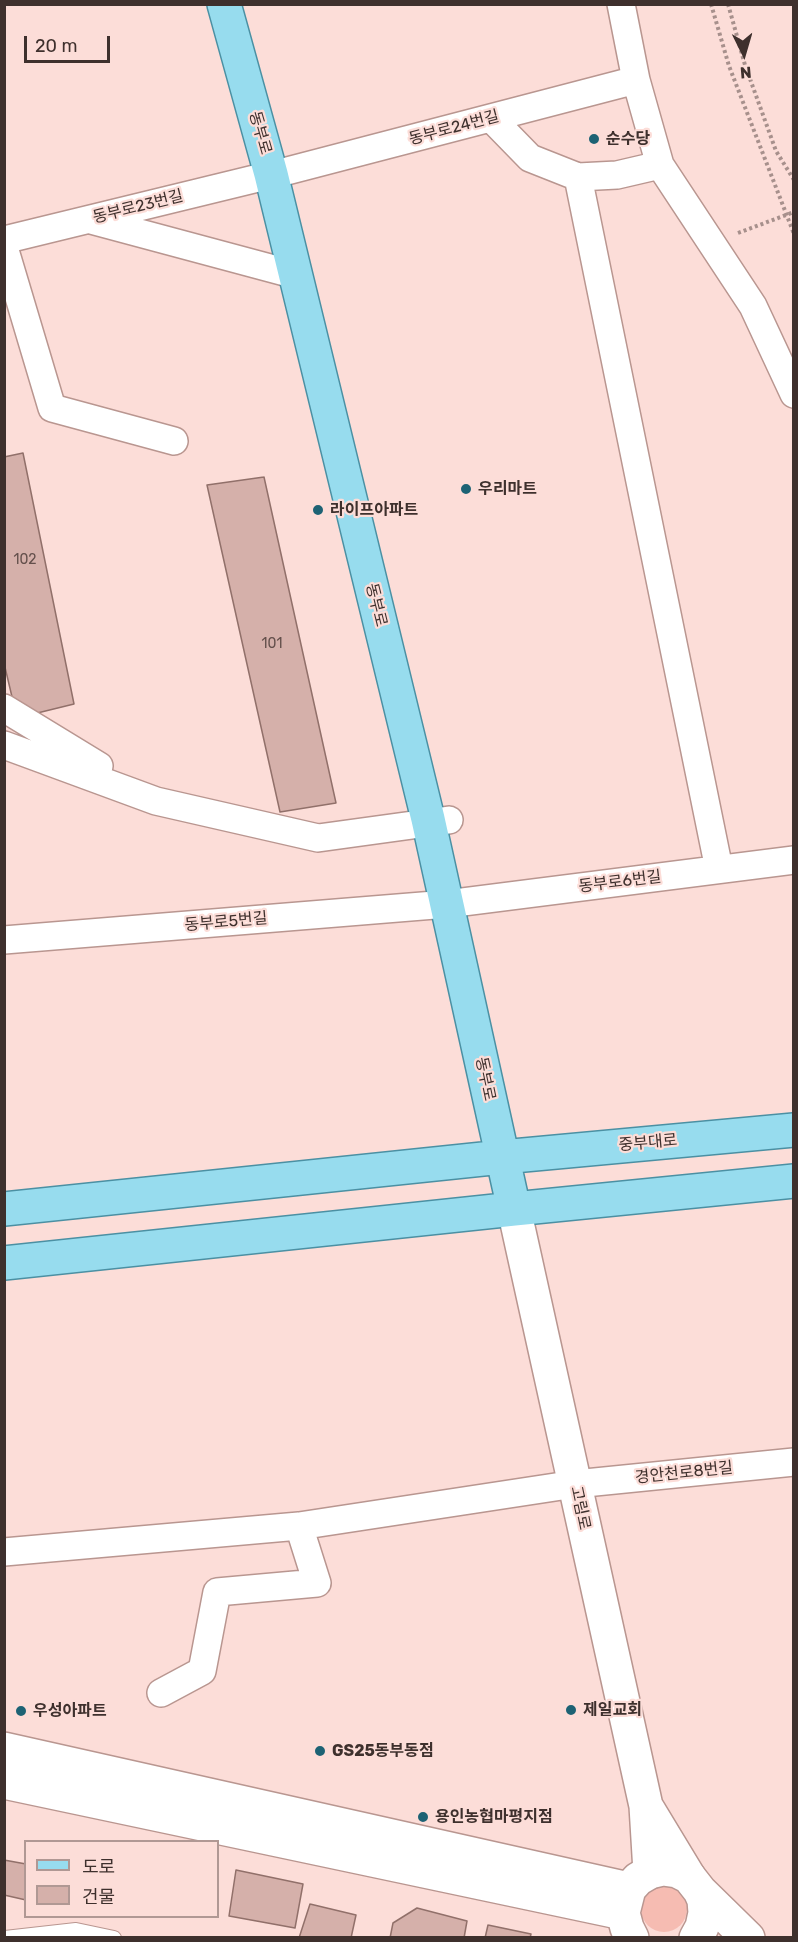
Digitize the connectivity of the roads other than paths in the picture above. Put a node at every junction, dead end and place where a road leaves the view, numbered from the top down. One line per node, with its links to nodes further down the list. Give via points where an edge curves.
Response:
1 (224, 4): 6 (main road, 동부로)
2 (621, 4): 3 (street)
3 (636, 80): 4 (street, 동부로24번길); 5 (street)
4 (491, 118): 6 (street, 동부로24번길); 7 (street, via 530,158)
5 (660, 165): 7 (street, via 617,175); 12 (street, via 753,306)
6 (271, 174): 8 (street, 동부로23번길); 11 (main road, 동부로)
7 (578, 177): 19 (street)
8 (89, 219): 9 (street, 동부로23번길); 11 (street)
9 (4, 240)
10 (4, 247): 13 (street, via 52,408)
11 (296, 275): 17 (main road, 동부로)
12 (794, 394)
13 (174, 441)
14 (4, 708): 16 (street)
15 (4, 745): 16 (street)
16 (156, 801): 17 (street, via 318,838)
17 (439, 822): 20 (main road, 동부로)
18 (794, 860): 19 (street, 동부로6번길)
19 (719, 869): 20 (street, 동부로6번길)
20 (447, 904): 21 (street, 동부로5번길); 23 (main road, 동부로)
21 (4, 940)
22 (794, 1130): 23 (main road, 중부대로)
23 (502, 1156): 25 (main road, 중부대로); 26 (main road, 동부로)
24 (794, 1181): 26 (main road)
25 (4, 1209)
26 (514, 1209): 27 (main road); 29 (main road, 고림로)
27 (4, 1263)
28 (794, 1462): 29 (street, 경안천로8번길)
29 (575, 1484): 30 (street, 경안천로8번길); 35 (main road, 고림로)
30 (299, 1526): 31 (street, 경안천로8번길); 32 (street, via 317,1583 217,1593 202,1671)
31 (4, 1552)
32 (161, 1693)
33 (4, 1749): 37 (main road)
34 (4, 1782): 37 (main road)
35 (646, 1806): 36 (main road, 고림로); 37 (main road, 고림로)
36 (694, 1884): 37 (main road, via 676,1871 663,1869); 40 (main road, via 704,1900 705,1914); 41 (main road)
37 (634, 1903)
38 (5, 1938): 39 (lane, via 76,1930)
39 (114, 1938)
40 (696, 1938)
41 (748, 1938)

